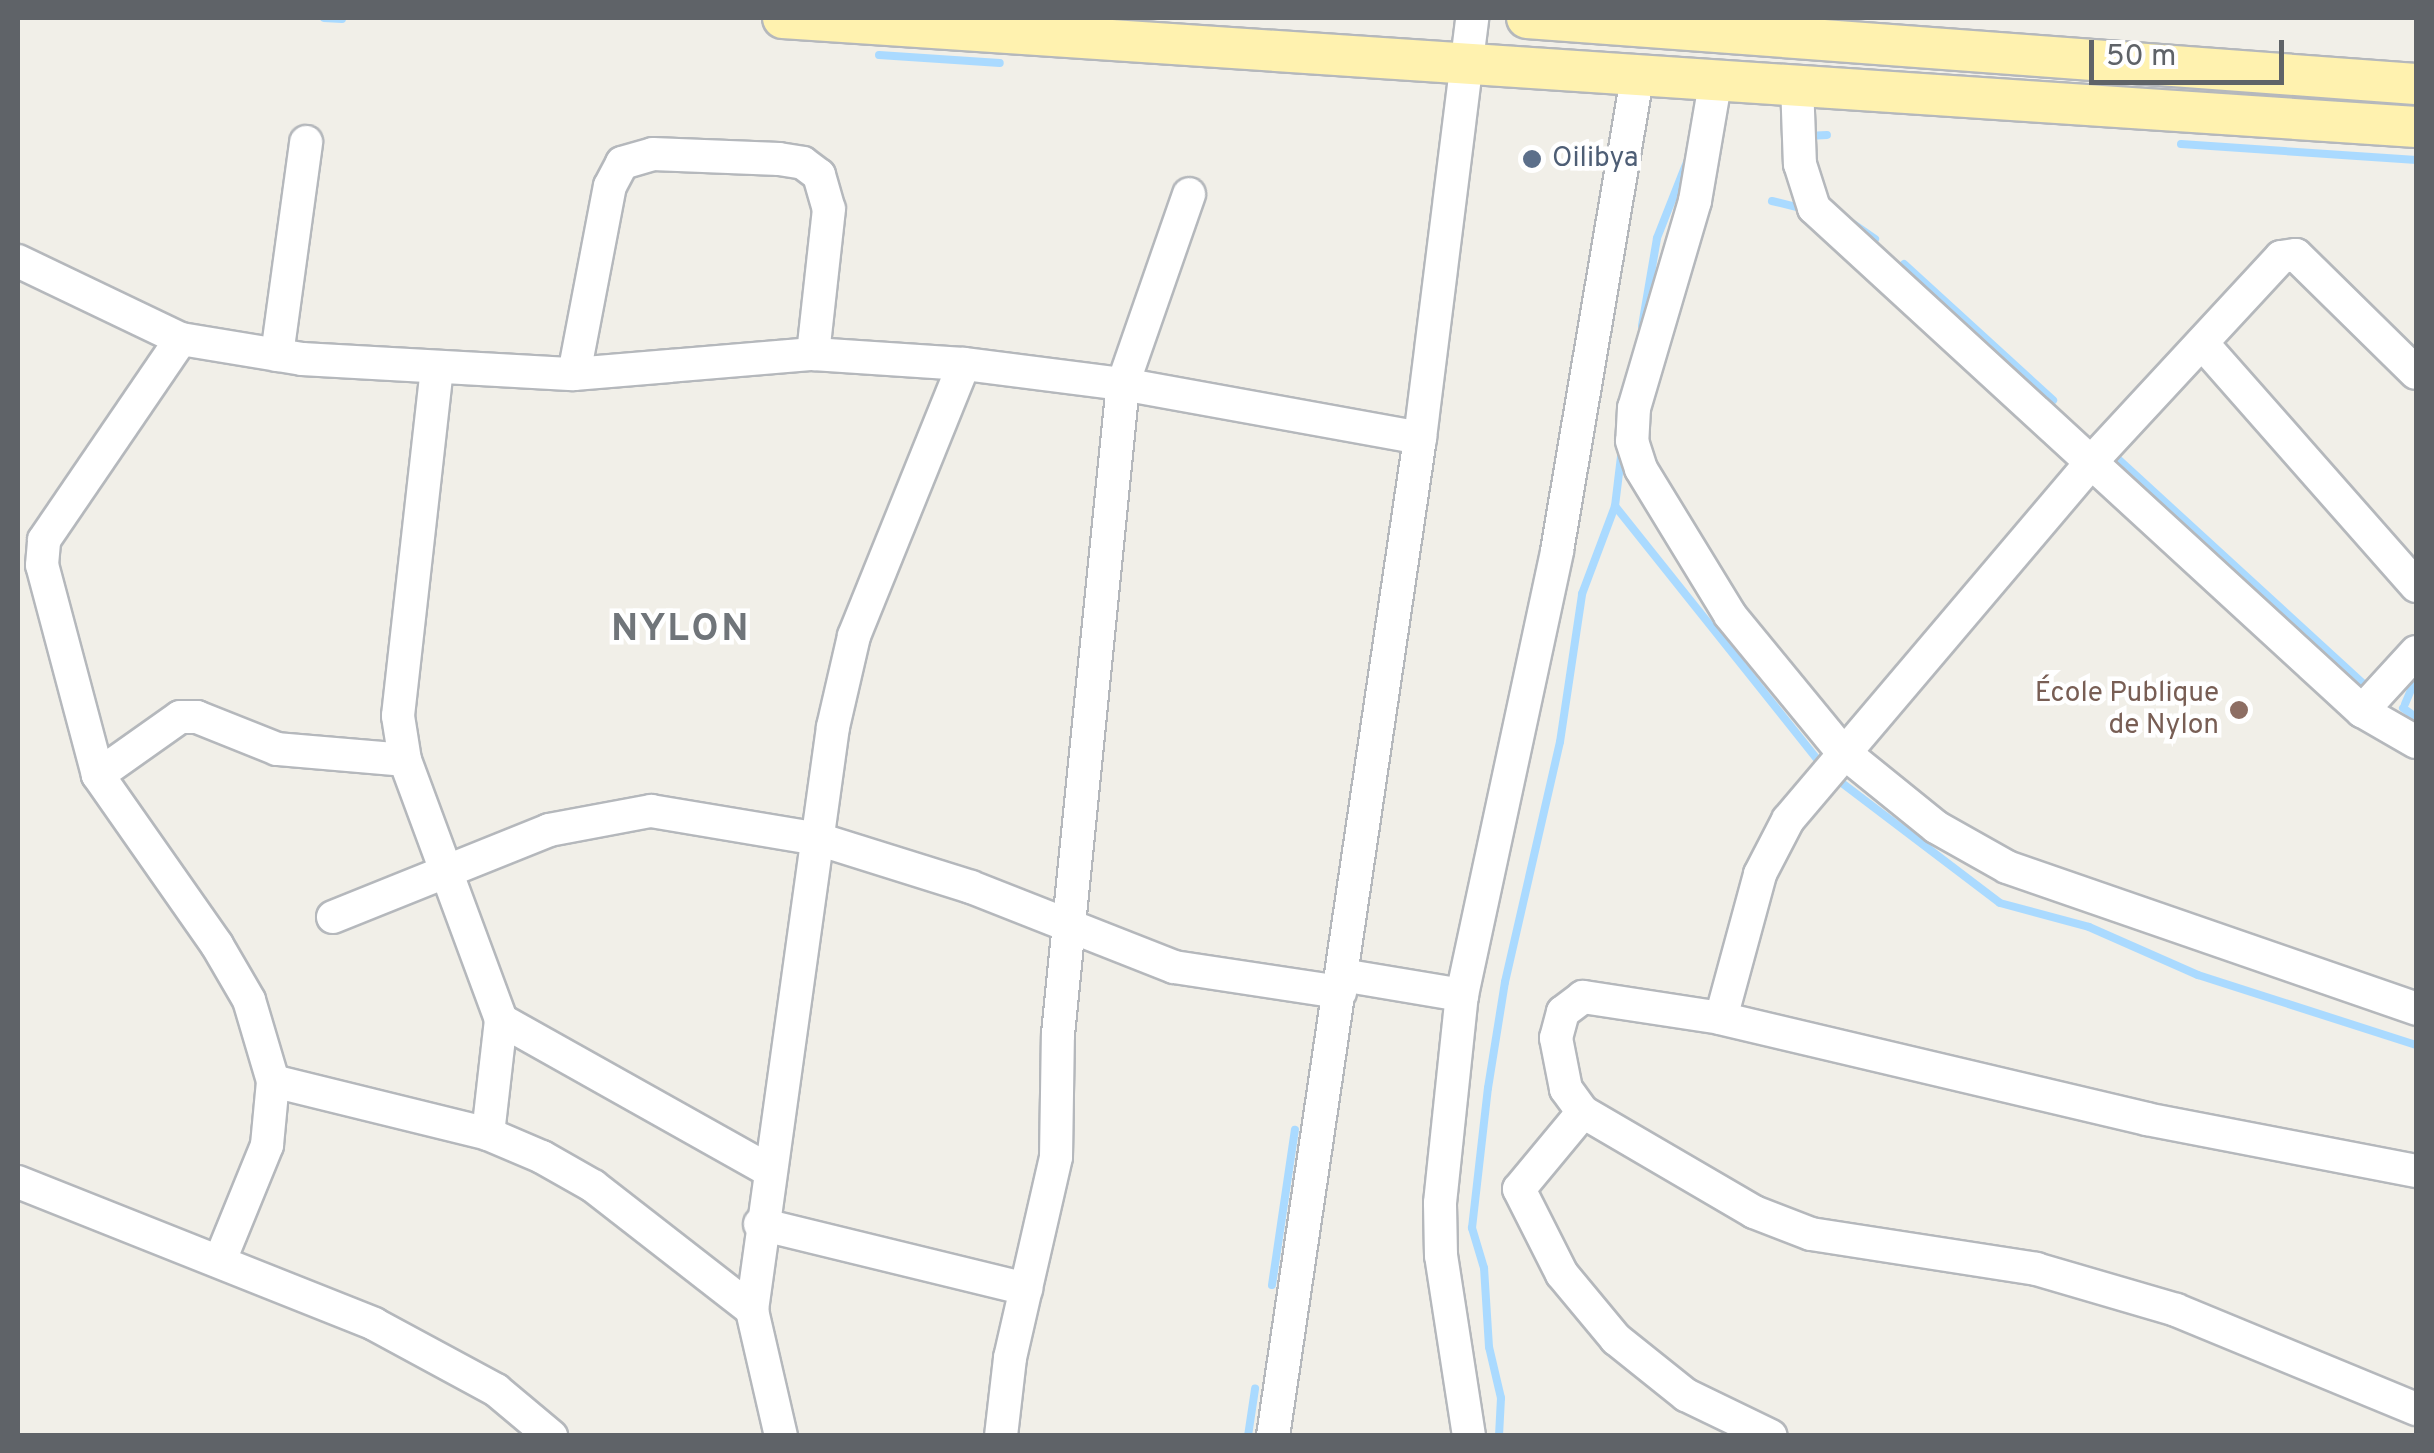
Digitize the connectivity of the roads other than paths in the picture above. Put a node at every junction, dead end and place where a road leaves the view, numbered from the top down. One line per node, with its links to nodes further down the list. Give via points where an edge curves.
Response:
1 (783, 18): 4 (main road)
2 (1472, 18): 4 (street)
3 (1527, 18): 8 (main road)
4 (1466, 60): 5 (main road); 22 (street)
5 (1638, 72): 6 (main road); 37 (street, via 1557,552)
6 (1716, 78): 7 (main road); 29 (street, via 1695,201 1634,408 1632,441 1642,469 1730,615)
7 (1796, 84): 9 (main road); 23 (street, via 1800,164 1814,208)
8 (2416, 84)
9 (2416, 127)
10 (306, 142): 16 (street)
11 (1189, 194): 21 (street)
12 (18, 261): 13 (street)
13 (182, 339): 16 (street); 24 (street)
14 (2202, 343): 19 (street, via 2288,253); 23 (street); 25 (street)
15 (813, 354): 17 (street); 20 (street); 20 (street, via 828,209 819,174 780,159 653,154 622,163 610,186)
16 (276, 355): 18 (street)
17 (964, 364): 21 (street); 32 (street, via 854,636 832,727)
18 (437, 368): 20 (street); 30 (street, via 398,672)
19 (2416, 373)
20 (574, 374)
21 (1123, 384): 22 (street); 35 (street)
22 (1420, 438): 36 (street)
23 (2092, 461): 27 (street); 29 (street)
24 (31, 542): 31 (street)
25 (2416, 586)
26 (2416, 652): 27 (street)
27 (2362, 711): 28 (street)
28 (2416, 742)
29 (1841, 750): 38 (street, via 1936,827 2007,867); 39 (street, via 1788,820 1760,874)
30 (405, 760): 31 (street, via 277,749 180,717); 33 (street)
31 (98, 775): 41 (street, via 249,1000)
32 (818, 839): 33 (street, via 692,814 604,815); 35 (street); 44 (street)
33 (444, 873): 34 (street); 40 (street)
34 (332, 918)
35 (1074, 924): 36 (street, via 1174,966); 49 (street, via 1058,1034 1056,1157)
36 (1341, 983): 37 (street); 55 (street)
37 (1462, 995): 56 (street, via 1441,1256)
38 (2416, 1008)
39 (1721, 1018): 42 (street, via 1584,997 1572,1001 1556,1038 1558,1064); 45 (street, via 2147,1118)
40 (501, 1020): 43 (street); 44 (street)
41 (273, 1081): 43 (street); 48 (street, via 268,1144)
42 (1583, 1112): 51 (street, via 1754,1212 1810,1234 2054,1274 2176,1310); 57 (street, via 1519,1189 1562,1274 1616,1339 1686,1395)
43 (488, 1134): 50 (street, via 593,1186)
44 (770, 1171): 47 (street)
45 (2416, 1171)
46 (18, 1182): 48 (street)
47 (760, 1224): 49 (street); 50 (street)
48 (221, 1258): 52 (street, via 392,1333 496,1390)
49 (1026, 1288): 54 (street)
50 (752, 1310): 53 (street)
51 (2416, 1408)
52 (551, 1436)
53 (781, 1436)
54 (1002, 1436)
55 (1273, 1436)
56 (1470, 1436)
57 (1771, 1436)

